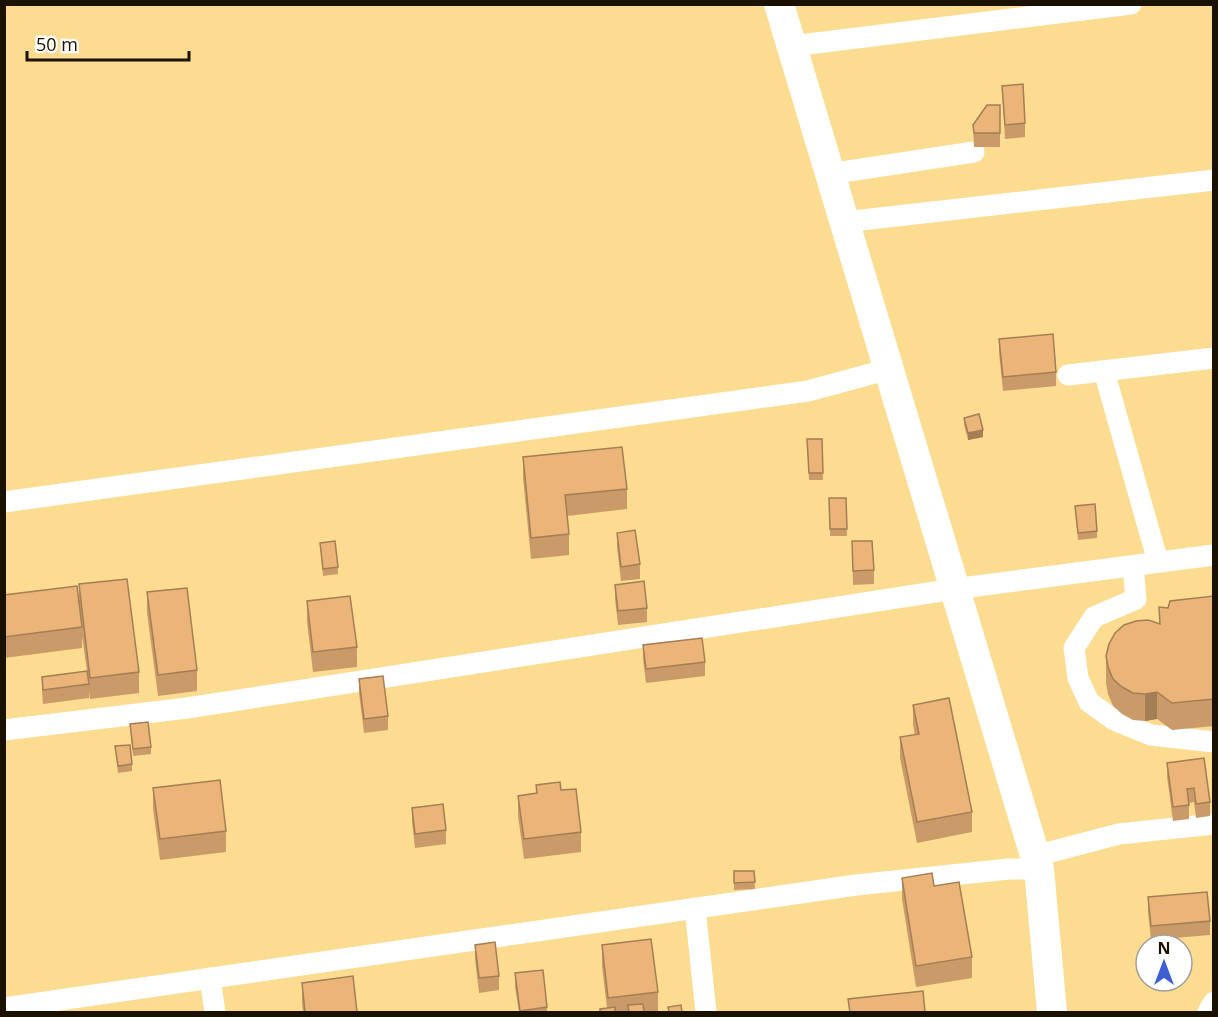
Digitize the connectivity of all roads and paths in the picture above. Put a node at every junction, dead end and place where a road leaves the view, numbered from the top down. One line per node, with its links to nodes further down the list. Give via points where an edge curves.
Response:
1 (779, 4): 3 (street)
2 (1131, 4): 3 (street)
3 (792, 46): 5 (street)
4 (974, 152): 5 (street)
5 (829, 174): 7 (street)
6 (1214, 180): 7 (street)
7 (844, 222): 9 (street)
8 (1214, 358): 10 (street)
9 (889, 369): 12 (street, via 808,391); 16 (street)
10 (1104, 371): 11 (street); 14 (street)
11 (1068, 375)
12 (4, 502)
13 (1214, 555): 14 (street)
14 (1158, 562): 15 (street)
15 (1134, 566): 16 (street); 18 (street, via 1136,599 1094,617 1074,648 1078,678 1089,702 1114,720 1151,735)
16 (954, 589): 17 (street, via 187,708); 20 (street)
17 (4, 730)
18 (1214, 742)
19 (1214, 824): 20 (street, via 1119,834)
20 (1037, 863): 21 (street); 27 (street)
21 (696, 908): 22 (street); 26 (street)
22 (210, 978): 24 (street); 25 (street)
23 (1214, 1002): 28 (street)
24 (4, 1008)
25 (215, 1012)
26 (706, 1012)
27 (1052, 1012)
28 (1208, 1012)

